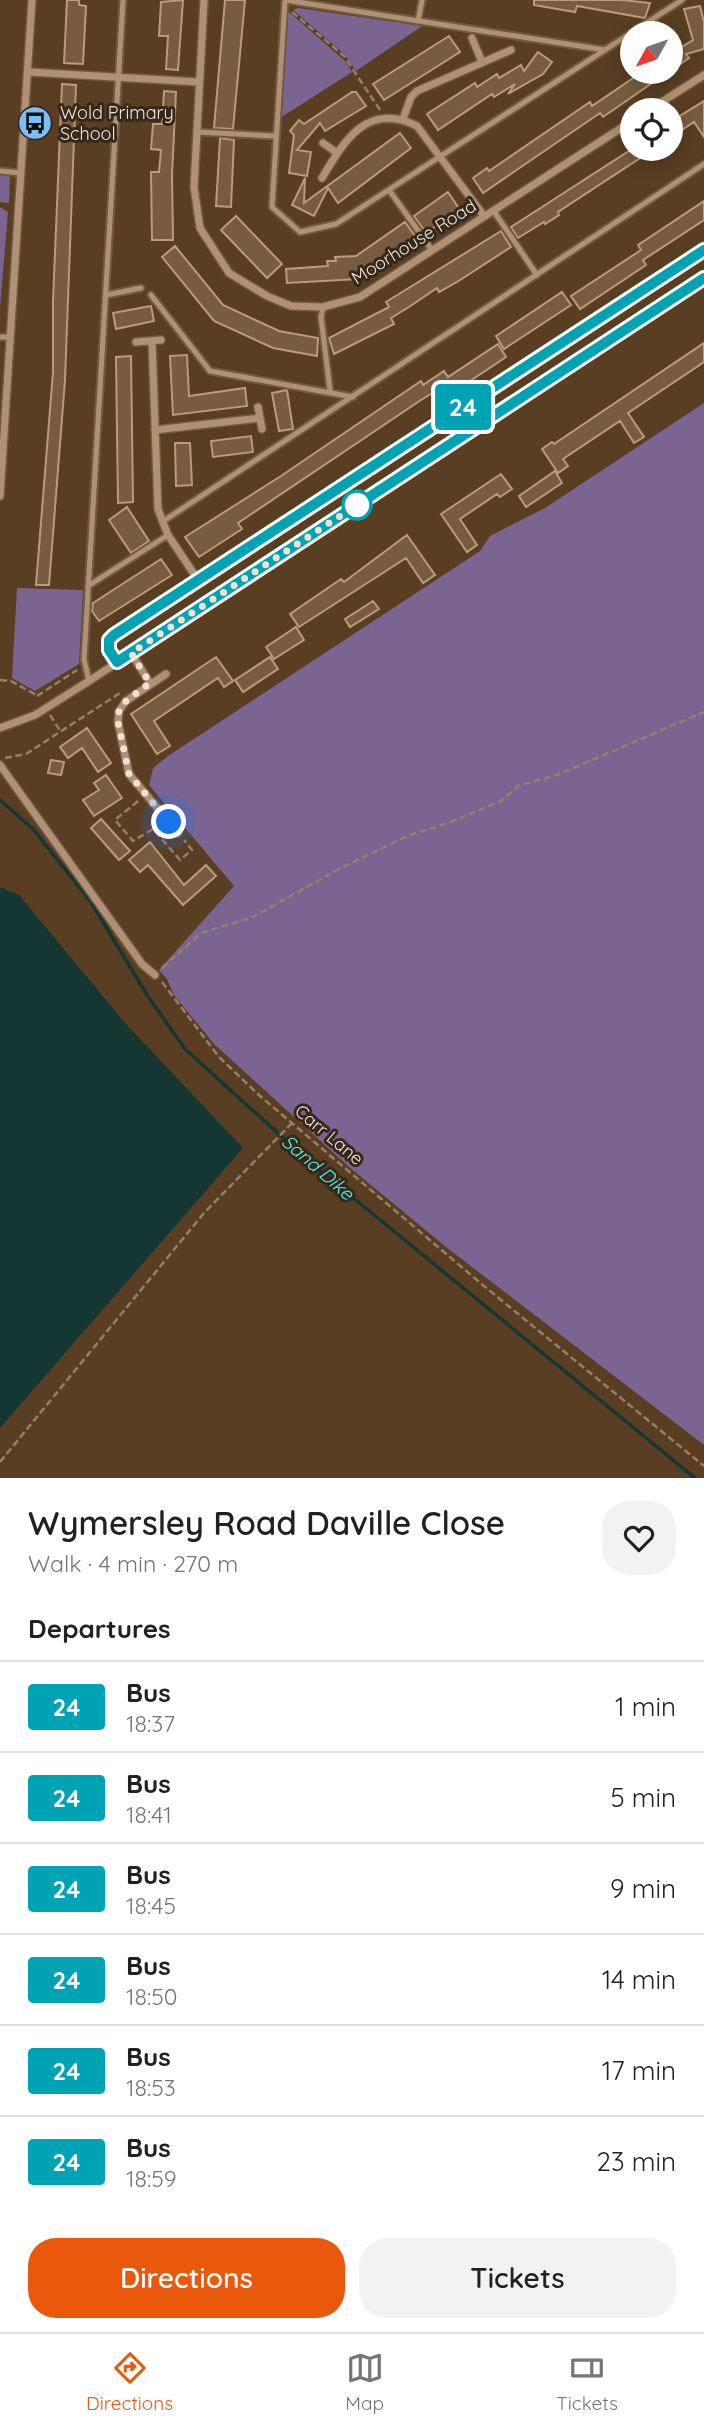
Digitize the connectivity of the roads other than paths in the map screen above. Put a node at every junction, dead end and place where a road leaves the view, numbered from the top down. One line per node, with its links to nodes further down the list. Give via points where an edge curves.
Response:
1 (32, 0): 12 (street)
2 (123, 0): 14 (lane)
3 (204, 0): 15 (street, Moorhouse Road)
4 (285, 0): 7 (lane); 20 (lane)
5 (422, 0): 7 (lane)
6 (682, 0): 10 (lane)
7 (418, 21): 10 (lane)
8 (472, 38): 11 (street)
9 (511, 50): 11 (street)
10 (605, 50): 23 (lane)
11 (482, 62): 17 (street, via 417,91)
12 (29, 72): 14 (street); 26 (street)
13 (704, 75): 16 (street)
14 (118, 76): 15 (street); 36 (lane)
15 (199, 82): 19 (street, Moorhouse Road)
16 (668, 98)
17 (403, 119): 22 (street, via 385,118 361,125); 23 (street, via 416,126)
18 (620, 129): 29 (street, Moorhouse Road)
19 (197, 132): 20 (lane); 38 (street, Moorhouse Road, via 194,187 200,228 214,253 229,273 267,296 291,306)
20 (275, 136): 28 (lane, via 272,207 300,232 336,224)
21 (323, 143): 22 (street)
22 (337, 153): 27 (street)
23 (441, 156): 28 (lane); 30 (street)
24 (704, 164): 33 (lane)
25 (0, 171): 26 (lane)
26 (21, 173): 40 (street)
27 (322, 178)
28 (389, 190): 31 (lane)
29 (493, 210): 30 (street, Moorhouse Road); 33 (lane)
30 (484, 216): 31 (street, Moorhouse Road)
31 (432, 250): 38 (street, Moorhouse Road, via 360,297)
32 (704, 250): 53 (street)
33 (537, 275): 45 (lane)
34 (704, 278): 55 (street)
35 (141, 288): 36 (lane)
36 (106, 295): 54 (lane)
37 (151, 295): 44 (lane, via 210,371)
38 (323, 307): 44 (lane)
39 (0, 337): 40 (lane)
40 (9, 337): 50 (street)
41 (161, 340): 42 (street)
42 (152, 341): 43 (street); 49 (street)
43 (136, 342)
44 (330, 390): 45 (lane)
45 (352, 397): 51 (lane)
46 (258, 407): 47 (street)
47 (260, 418): 48 (street); 49 (street)
48 (261, 429)
49 (155, 430): 51 (street)
50 (0, 496)
51 (162, 522): 52 (street)
52 (168, 535): 53 (street); 54 (lane)
53 (198, 580): 56 (street, via 109,640)
54 (88, 586): 58 (lane, via 85,665)
55 (131, 653): 56 (street); 59 (street)
56 (117, 662): 58 (street)
57 (166, 674): 59 (street)
58 (89, 681): 60 (street, via 34,715)
59 (150, 683): 62 (street, via 126,701 118,722 124,764)
60 (0, 729)
61 (0, 765): 65 (street, via 142,964)
62 (169, 822): 63 (street); 64 (street)
63 (158, 831)
64 (178, 833)
65 (155, 975)

